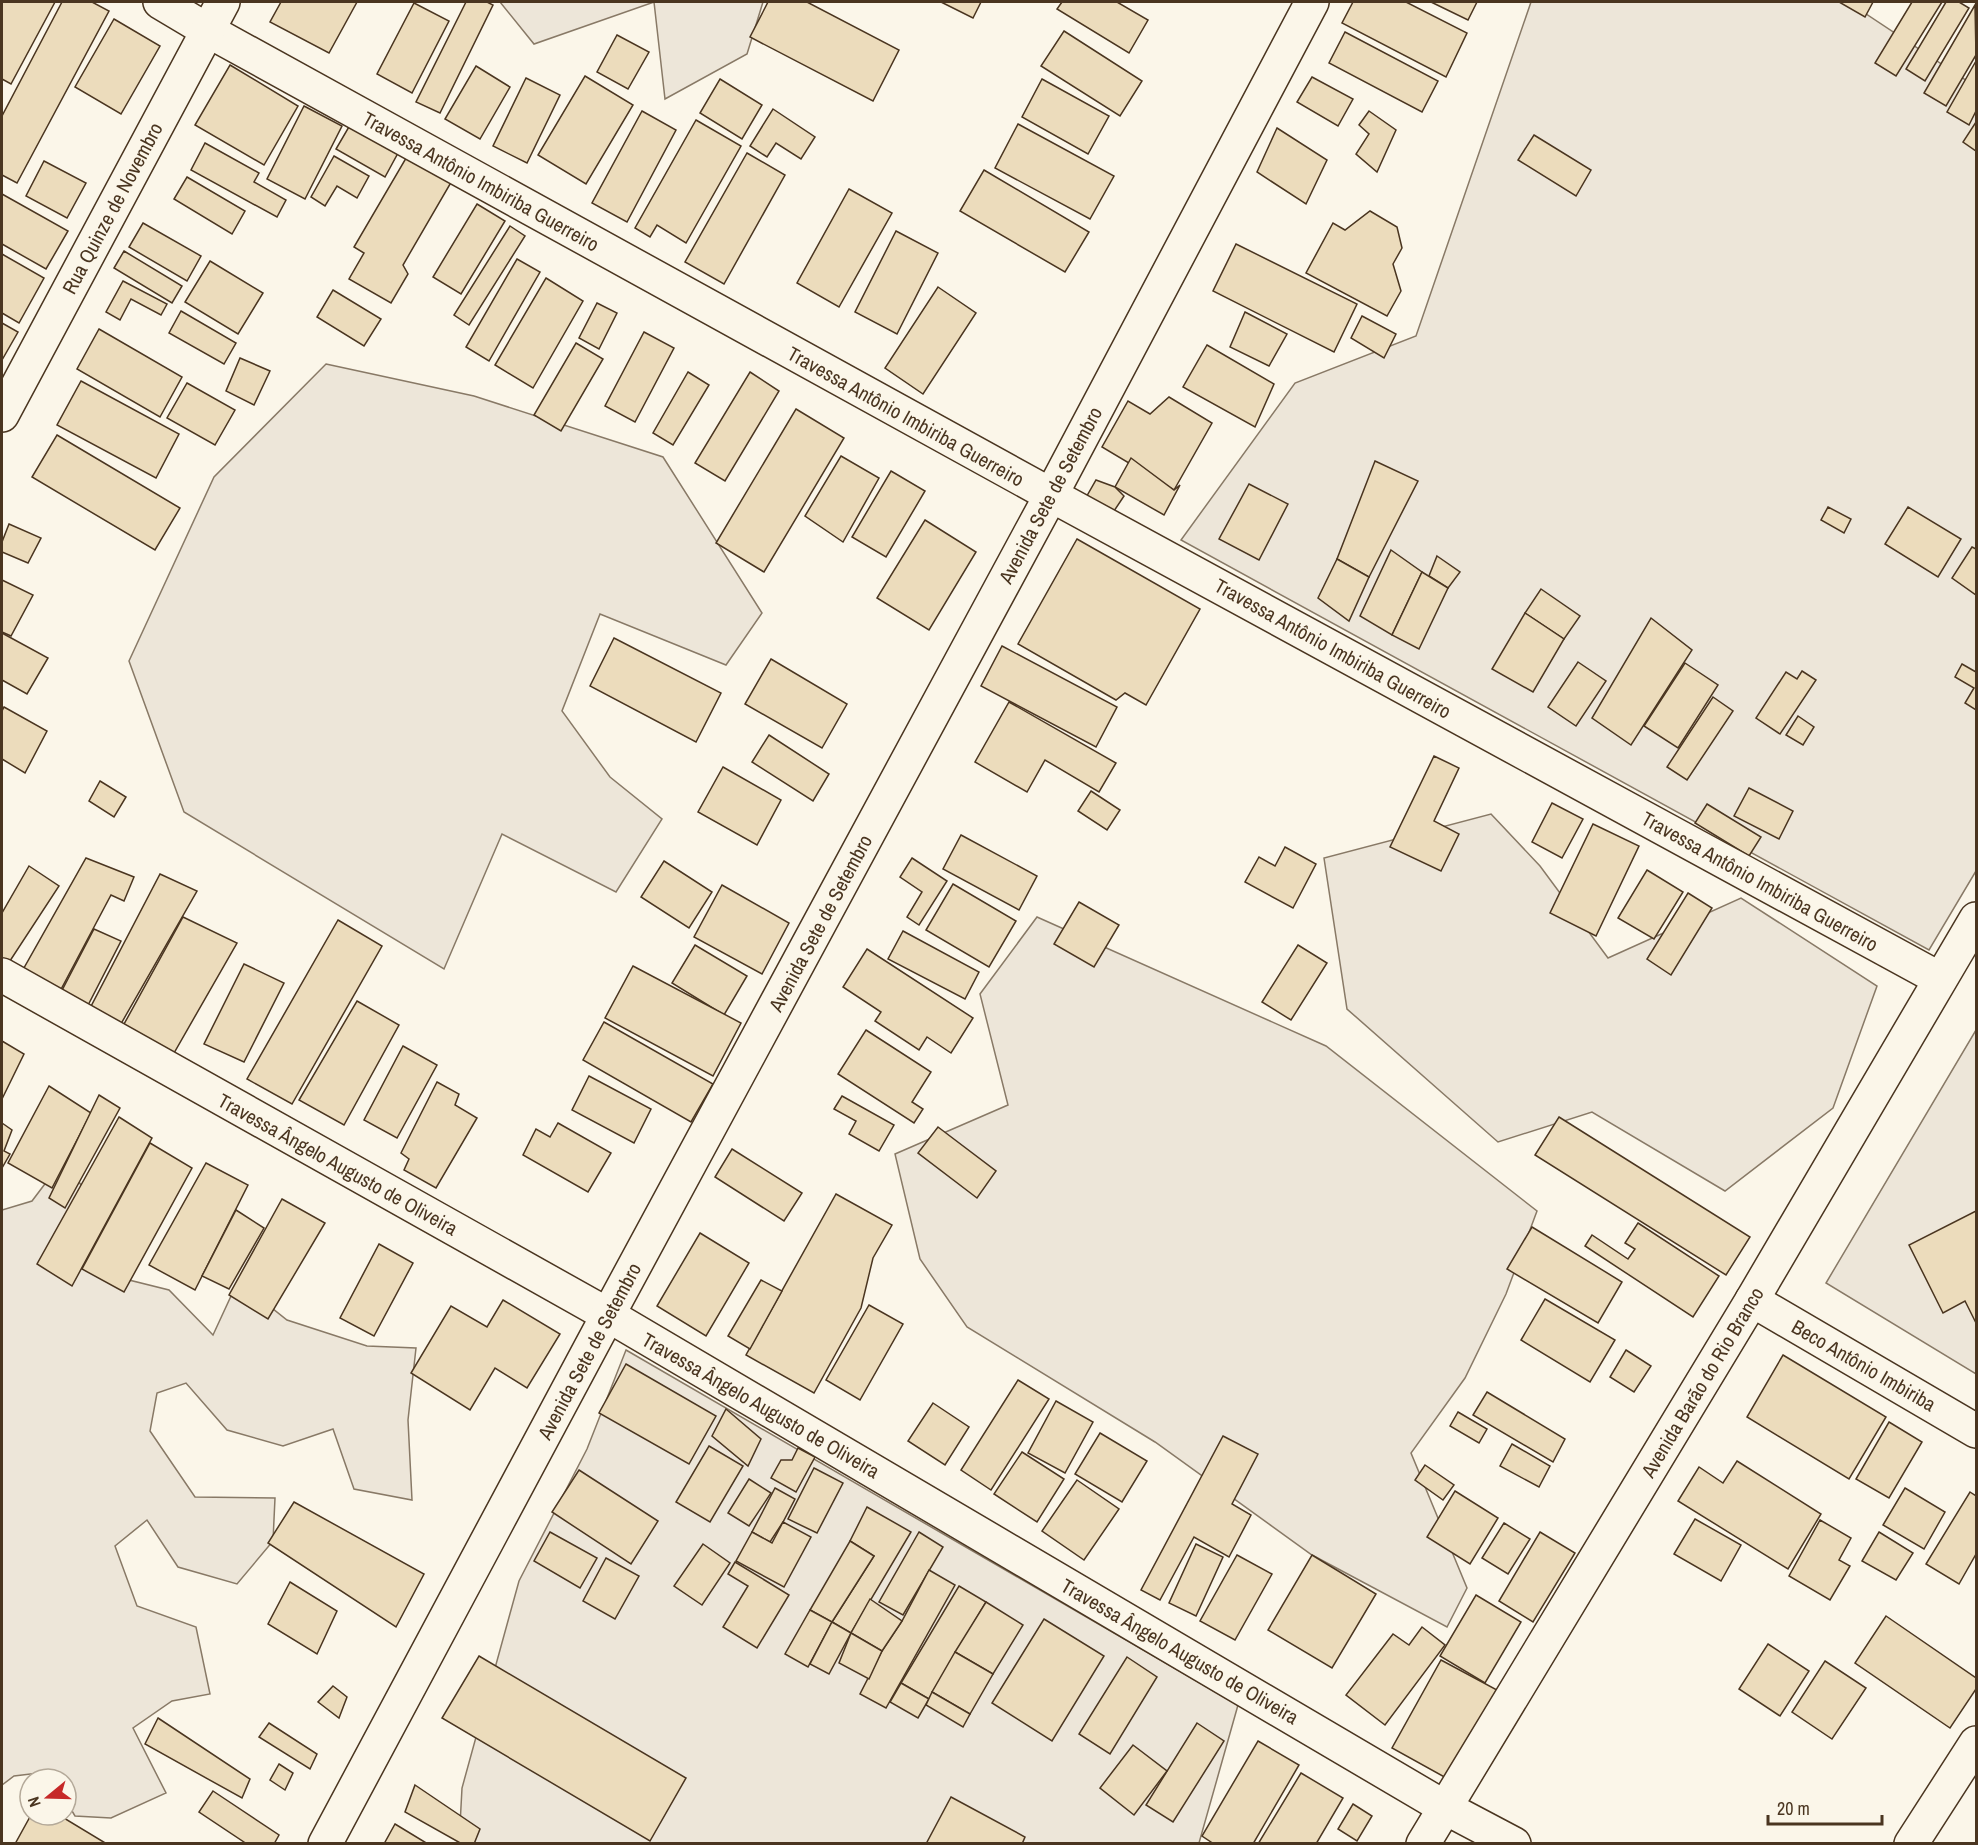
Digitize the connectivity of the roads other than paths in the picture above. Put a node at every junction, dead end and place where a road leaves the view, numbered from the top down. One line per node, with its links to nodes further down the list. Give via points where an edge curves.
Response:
1 (160, 2): 4 (street, Travessa Antônio Imbiriba Guerreiro)
2 (223, 2): 4 (street, Rua Quinze de Novembro)
3 (1312, 2): 6 (street, Avenida Sete de Setembro)
4 (207, 30): 5 (street, Rua Quinze de Novembro); 6 (street, Travessa Antônio Imbiriba Guerreiro)
5 (2, 415)
6 (1051, 495): 9 (street, Travessa Antônio Imbiriba Guerreiro); 11 (street, Avenida Sete de Setembro)
7 (1977, 919): 9 (street, Avenida Barão do Rio Branco)
8 (2, 975): 11 (street, Travessa Ângelo Augusto de Oliveira)
9 (1940, 979): 10 (street, Avenida Barão do Rio Branco)
10 (1752, 1300): 12 (street, Beco Antônio Imbiriba); 14 (street, Avenida Barão do Rio Branco)
11 (608, 1315): 14 (street, Travessa Ângelo Augusto de Oliveira); 15 (street, Avenida Sete de Setembro)
12 (1977, 1431)
13 (1977, 1743): 18 (street)
14 (1444, 1807): 16 (street, Avenida Barão do Rio Branco); 17 (street, Travessa Ângelo Augusto de Oliveira)
15 (325, 1844)
16 (1423, 1844)
17 (1514, 1844)
18 (1911, 1844)

